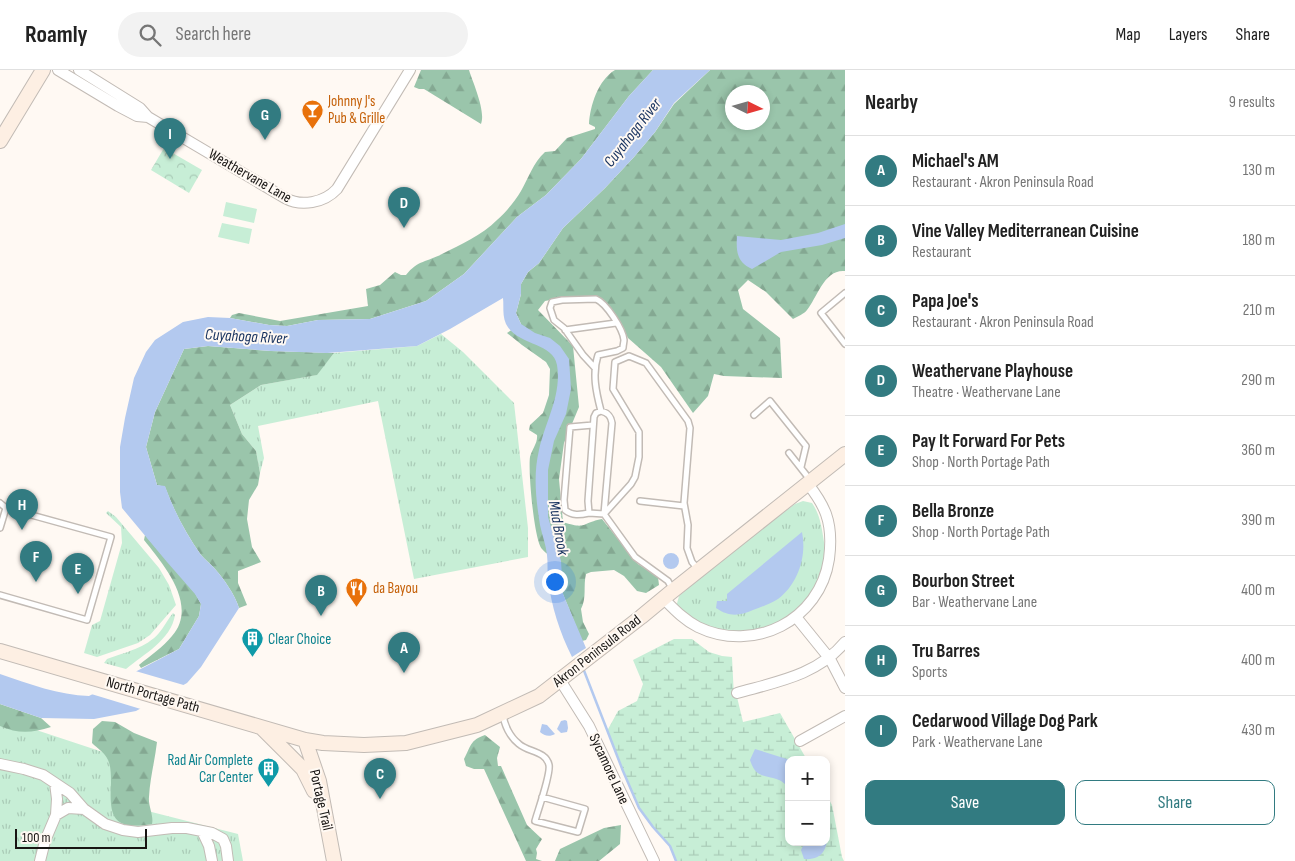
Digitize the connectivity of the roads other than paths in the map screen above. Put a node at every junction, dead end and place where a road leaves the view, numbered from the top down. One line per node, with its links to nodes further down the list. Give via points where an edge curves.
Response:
1 (43, 70): 6 (main road)
2 (58, 70): 5 (street, Weathervane Lane)
3 (79, 70): 5 (street, Weathervane Lane)
4 (410, 70): 5 (street, Weathervane Lane, via 337,189 311,203 290,201 148,117 140,108 126,105)
5 (96, 87)
6 (0, 141)
7 (845, 293): 10 (lane, via 821,313)
8 (616, 323): 9 (lane); 9 (lane, via 608,309 596,299 552,302 554,320); 11 (lane, via 624,339 623,348 598,355)
9 (565, 330): 11 (lane)
10 (845, 344)
11 (595, 368): 12 (lane)
12 (601, 411): 14 (lane, via 596,413); 24 (lane, via 606,412 612,423)
13 (754, 415): 17 (lane, via 770,401 806,446)
14 (593, 425): 23 (lane); 23 (lane, via 570,427 564,500 569,514)
15 (789, 453): 17 (lane)
16 (844, 456): 18 (main road, Akron Peninsula Road)
17 (801, 468): 18 (lane)
18 (810, 483): 26 (main road, Akron Peninsula Road); 29 (street, via 826,514 830,551 828,568 820,588)
19 (640, 501): 21 (lane)
20 (0, 503): 22 (lane)
21 (684, 506): 24 (lane, via 691,434 688,421 646,363 629,356 615,362 613,389 639,432 636,477); 26 (lane, via 687,548)
22 (6, 508): 25 (lane); 28 (lane, via 111,537 87,620)
23 (589, 513): 24 (lane)
24 (604, 514): 27 (lane, via 635,557 668,582)
25 (0, 528)
26 (698, 570): 27 (main road, Akron Peninsula Road)
27 (668, 594): 29 (street, via 683,618 697,627 728,636 763,634); 33 (main road, Akron Peninsula Road)
28 (0, 595)
29 (796, 617): 32 (street)
30 (845, 642): 32 (street)
31 (0, 651): 38 (main road, North Portage Path)
32 (829, 658): 34 (street); 35 (street, via 787,680)
33 (560, 680): 36 (main road, Akron Peninsula Road, via 539,696); 52 (street, Sycamore Lane, via 589,726)
34 (845, 688)
35 (737, 693)
36 (503, 714): 39 (main road, Akron Peninsula Road, via 477,725 406,743 364,745); 43 (lane, via 504,723 520,745 545,757 549,764 550,772)
37 (845, 716): 40 (street)
38 (261, 727): 39 (main road, North Portage Path); 45 (main road, via 303,769)
39 (305, 740): 45 (main road, Portage Trail)
40 (800, 741)
41 (0, 764): 42 (street, via 43,775)
42 (55, 782): 44 (street); 46 (street)
43 (542, 797): 43 (lane, via 535,821 578,832 585,809)
44 (84, 809): 46 (street, via 68,808); 47 (street, via 105,824 123,830 138,832 172,828)
45 (324, 811): 51 (main road, Portage Trail)
46 (56, 815): 49 (street)
47 (202, 832): 48 (street, via 223,839); 50 (street)
48 (228, 858): 50 (street)
49 (40, 861)
50 (212, 861)
51 (334, 861)
52 (654, 861)

